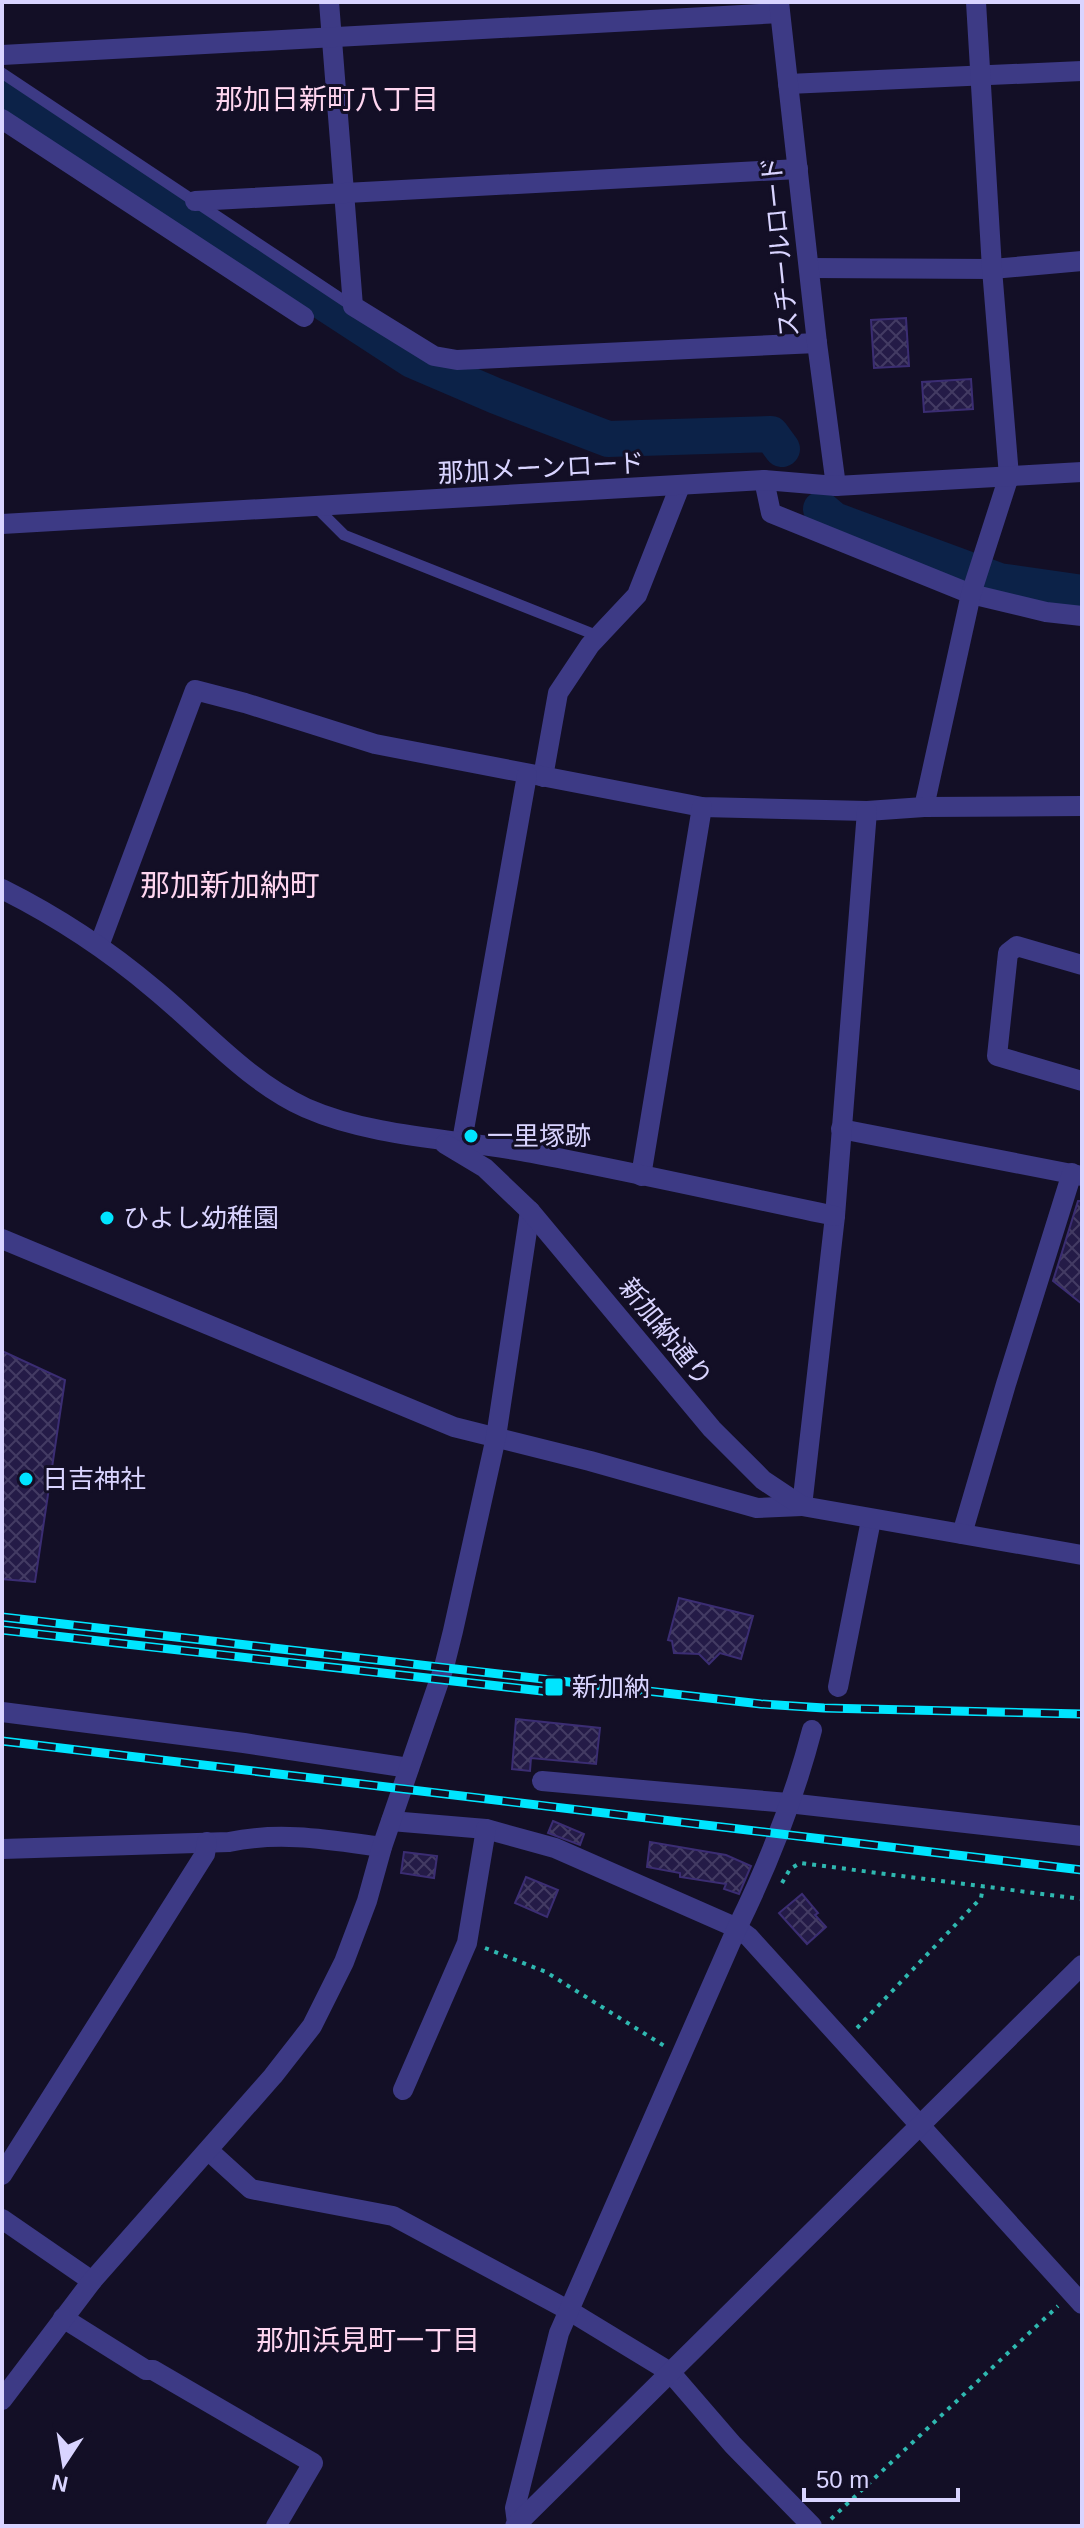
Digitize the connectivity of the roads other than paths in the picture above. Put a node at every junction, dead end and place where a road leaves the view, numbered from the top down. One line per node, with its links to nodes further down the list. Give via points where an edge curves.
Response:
1 (329, 2): 4 (street)
2 (976, 2): 8 (street)
3 (780, 8): 4 (street); 9 (street, スチールロード)
4 (331, 38): 5 (street); 12 (street)
5 (2, 55)
6 (1082, 71): 8 (street)
7 (2, 73): 13 (lane)
8 (979, 77): 9 (street); 16 (street)
9 (788, 84): 11 (street, スチールロード)
10 (2, 119): 18 (street)
11 (798, 169): 12 (street); 15 (street, スチールロード)
12 (343, 194): 13 (street); 17 (street)
13 (195, 201): 17 (lane)
14 (1082, 261): 16 (street)
15 (810, 268): 16 (street); 19 (street, スチールロード)
16 (992, 269): 21 (street)
17 (353, 306): 19 (street, via 434,356 457,360)
18 (304, 317)
19 (817, 343): 24 (street, スチールロード)
20 (1082, 472): 21 (street, 那加メーンロード)
21 (1009, 476): 24 (street, 那加メーンロード); 27 (street)
22 (764, 480): 23 (street, 那加メーンロード); 24 (street, 那加メーンロード); 27 (street, via 771,513)
23 (680, 486): 25 (street, 那加メーンロード); 29 (street, via 637,595)
24 (836, 486)
25 (315, 506): 26 (street, 那加メーンロード); 29 (lane, via 344,535)
26 (2, 524)
27 (974, 586): 28 (street, via 1046,612); 33 (street)
28 (1082, 616)
29 (598, 636): 30 (street, via 558,693)
30 (535, 776): 32 (street); 36 (street, via 375,744 195,690); 40 (street)
31 (1082, 806): 33 (street)
32 (702, 807): 34 (street); 42 (street)
33 (924, 807): 34 (street)
34 (867, 811): 39 (street)
35 (2, 889): 36 (street)
36 (99, 946): 40 (street, via 270,1089 350,1122)
37 (1082, 965): 38 (street, via 1017,946 1008,953 997,1056)
38 (1082, 1081)
39 (841, 1129): 41 (street); 44 (street)
40 (451, 1141): 42 (street); 43 (street, 新加納通り)
41 (1077, 1175): 49 (street)
42 (641, 1176): 44 (street)
43 (530, 1211): 46 (street); 47 (street, 新加納通り, via 712,1429 763,1480)
44 (835, 1216): 47 (street)
45 (2, 1239): 46 (street, via 454,1427)
46 (496, 1437): 47 (street, via 757,1508); 54 (street, via 453,1631)
47 (802, 1506): 48 (street, 新加納通り)
48 (871, 1520): 49 (street, 新加納通り); 51 (street)
49 (962, 1534): 50 (street)
50 (1082, 1555)
51 (838, 1687)
52 (2, 1712): 54 (street)
53 (812, 1730): 56 (street)
54 (409, 1768): 57 (street)
55 (542, 1781): 56 (street)
56 (788, 1803): 59 (street); 63 (street, via 768,1866)
57 (391, 1821): 58 (street); 61 (street)
58 (486, 1829): 63 (street, via 555,1848); 65 (street, via 467,1943)
59 (1082, 1836)
60 (207, 1842): 61 (street, via 300,1836); 62 (street); 68 (street, via 205,1854)
61 (382, 1847): 67 (street, via 344,1962 312,2026)
62 (2, 1849)
63 (737, 1928): 66 (street); 72 (street)
64 (1082, 1965): 66 (street)
65 (403, 2090)
66 (920, 2124): 71 (street); 74 (street)
67 (209, 2151): 70 (street); 72 (street, via 251,2189 393,2216)
68 (2, 2175)
69 (2, 2219): 70 (street)
70 (92, 2281): 73 (street)
71 (1077, 2299)
72 (568, 2310): 74 (street); 77 (street, via 515,2508)
73 (63, 2318): 75 (street); 76 (street, via 313,2463)
74 (670, 2372): 77 (street); 78 (street)
75 (2, 2400)
76 (285, 2523)
77 (516, 2525)
78 (812, 2526)

